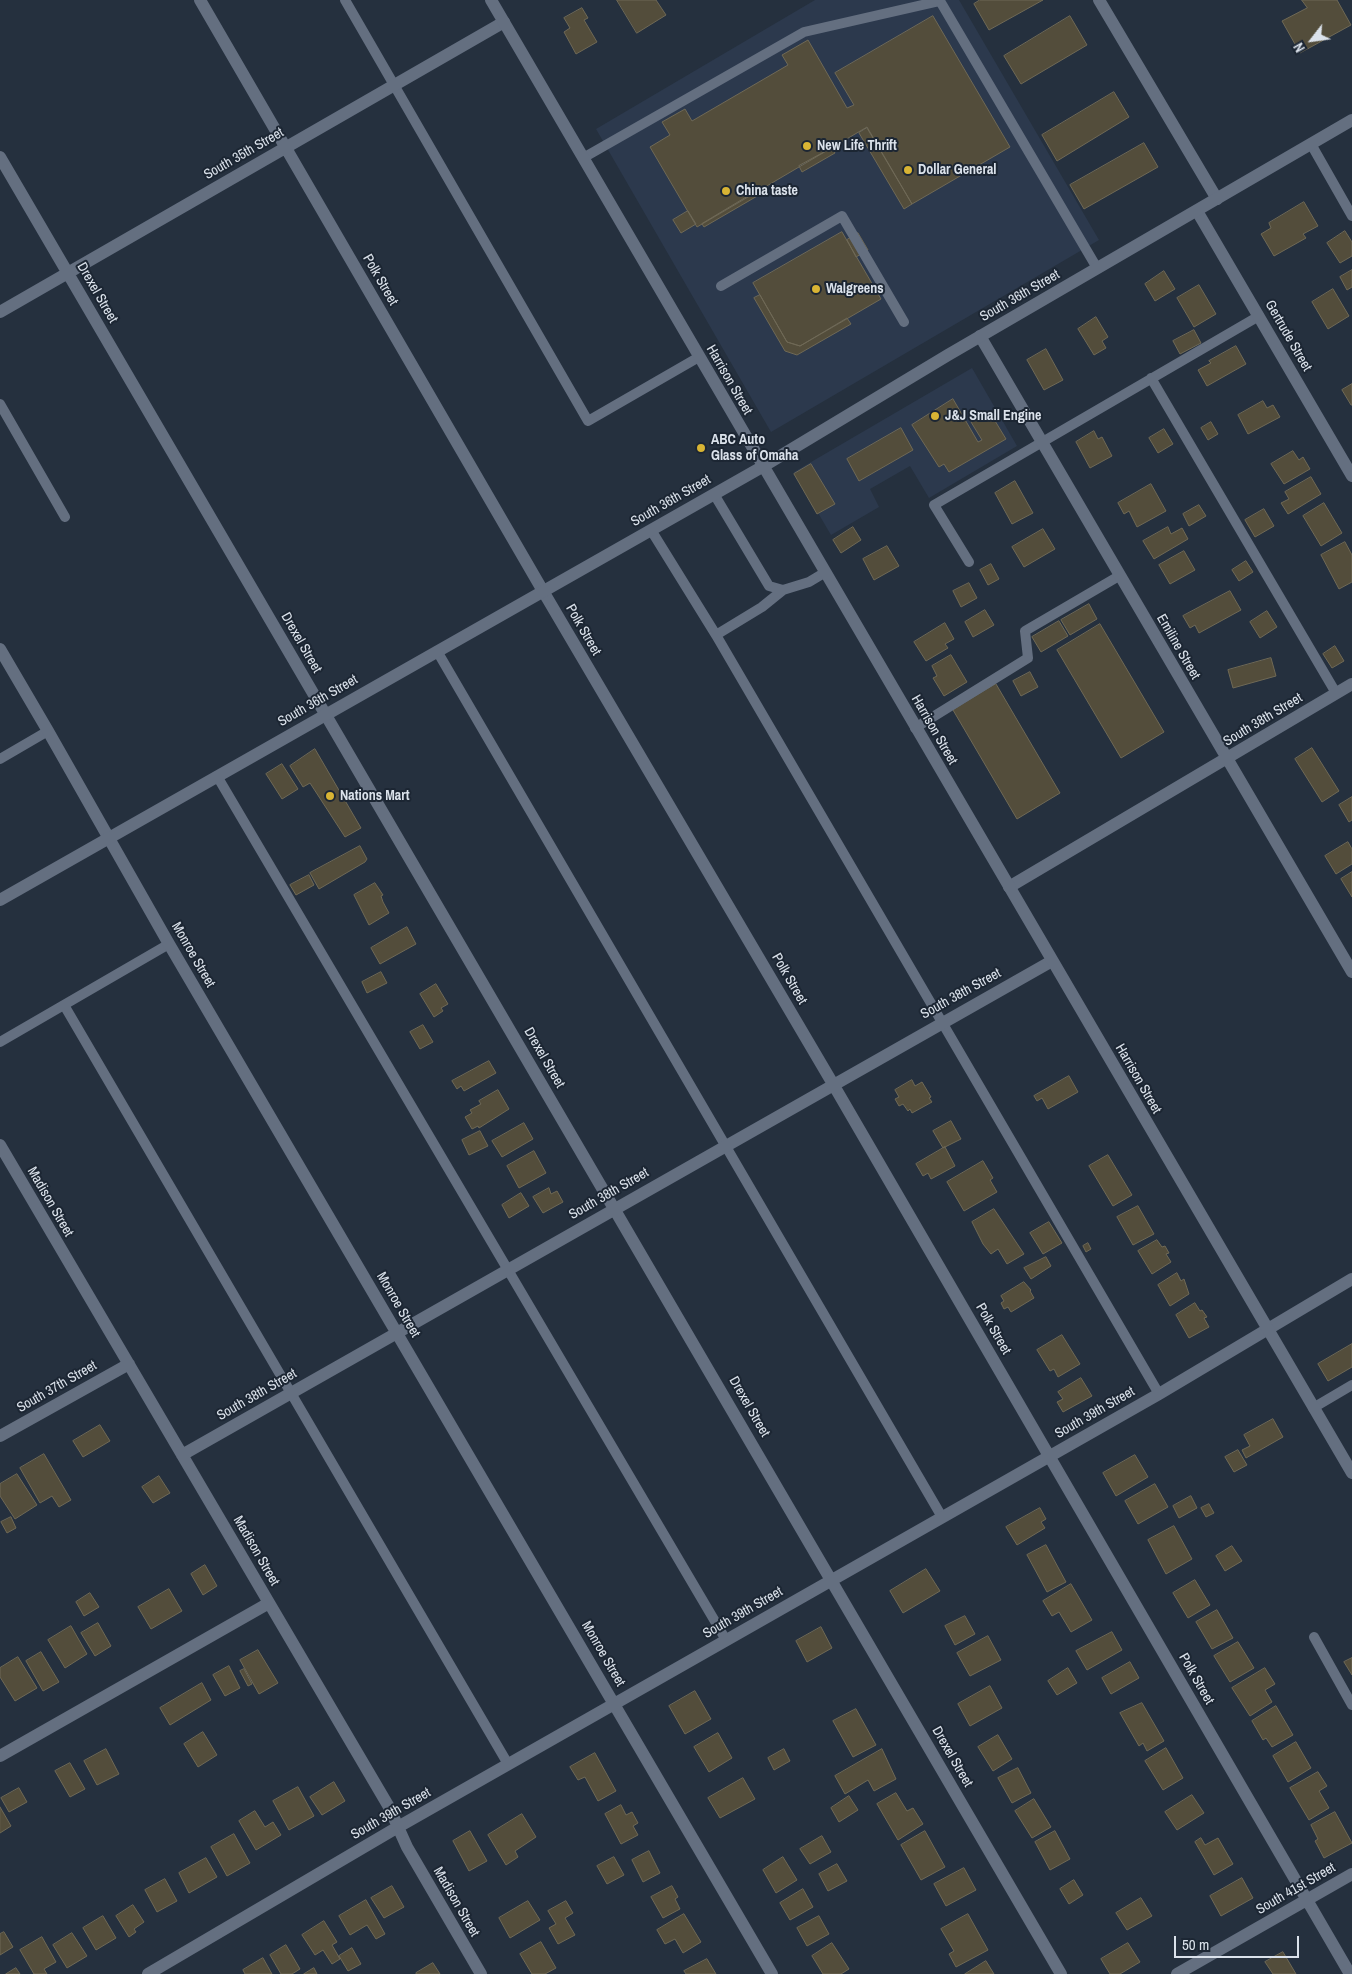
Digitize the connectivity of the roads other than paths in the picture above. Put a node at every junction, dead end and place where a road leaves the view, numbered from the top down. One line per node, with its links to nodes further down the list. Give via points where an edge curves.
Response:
1 (200, 0): 9 (street, Polk Street)
2 (345, 0): 6 (lane)
3 (491, 0): 5 (street, Harrison Street)
4 (1099, 0): 12 (street)
5 (504, 22): 6 (street, South 35th Street); 11 (street, Harrison Street)
6 (394, 85): 9 (street, South 35th Street); 22 (lane, via 588,421)
7 (1352, 120): 8 (street, South 36th Street)
8 (1311, 144): 12 (street, South 36th Street); 14 (lane)
9 (286, 148): 16 (street, South 35th Street); 35 (street, Polk Street)
10 (0, 156): 16 (street, Drexel Street)
11 (583, 158): 15 (lane, via 804,32 940,0); 22 (street, Harrison Street)
12 (1217, 199): 13 (street, South 36th Street)
13 (1197, 211): 15 (street, South 36th Street); 19 (street, Gertrude Street)
14 (1352, 216)
15 (1097, 268): 21 (street, South 36th Street)
16 (68, 273): 18 (street, South 35th Street); 41 (street, Drexel Street)
17 (721, 286): 20 (lane, via 842,216)
18 (0, 312)
19 (1259, 316): 23 (lane); 27 (street, Gertrude Street)
20 (904, 322)
21 (980, 336): 25 (street, Emiline Street); 26 (street, South 36th Street)
22 (699, 358): 26 (street, Harrison Street)
23 (1152, 378): 25 (lane); 40 (lane)
24 (0, 404): 29 (lane)
25 (1042, 442): 31 (lane, via 934,505); 33 (street, Emiline Street)
26 (762, 466): 28 (street, South 36th Street); 32 (street, Harrison Street)
27 (1352, 476)
28 (714, 494): 30 (street, South 36th Street); 34 (lane, via 768,586)
29 (65, 518)
30 (652, 530): 35 (street, South 36th Street); 36 (lane)
31 (969, 562)
32 (824, 573): 34 (lane); 42 (street, Harrison Street)
33 (1120, 576): 42 (lane, via 1024,630 1028,658); 45 (street, Emiline Street)
34 (783, 590): 36 (lane)
35 (543, 591): 38 (street, South 36th Street); 56 (street, Polk Street)
36 (716, 635): 54 (lane)
37 (0, 650): 43 (street, Monroe Street)
38 (437, 651): 41 (street, South 36th Street); 58 (lane)
39 (1352, 684): 40 (street, South 38th Street)
40 (1336, 694): 45 (street, South 38th Street)
41 (325, 714): 46 (street, South 36th Street); 60 (street, Drexel Street)
42 (915, 728): 48 (street, Harrison Street)
43 (48, 731): 44 (lane); 47 (street, Monroe Street)
44 (0, 759)
45 (1227, 759): 48 (street, South 38th Street); 52 (street, Emiline Street)
46 (217, 776): 47 (street, South 36th Street); 61 (lane)
47 (109, 838): 49 (street, South 36th Street); 50 (street, Monroe Street)
48 (1009, 887): 51 (street, Harrison Street)
49 (0, 900)
50 (169, 944): 53 (lane); 64 (street, Monroe Street)
51 (1052, 961): 54 (street, South 38th Street); 63 (street, Harrison Street)
52 (1352, 972)
53 (64, 1005): 55 (lane); 67 (lane)
54 (941, 1023): 56 (street, South 38th Street); 68 (lane)
55 (0, 1042)
56 (833, 1084): 58 (street, South 38th Street); 72 (street, Polk Street)
57 (0, 1145): 59 (street, Madison Street)
58 (726, 1145): 60 (street, South 38th Street); 74 (lane)
59 (5, 1166): 65 (street, Madison Street)
60 (615, 1208): 61 (street, South 38th Street); 75 (street, Drexel Street)
61 (508, 1270): 64 (street, South 38th Street); 78 (lane)
62 (1352, 1279): 63 (street, South 39th Street)
63 (1268, 1329): 68 (street, South 39th Street); 69 (street, Harrison Street)
64 (397, 1332): 67 (street, South 38th Street); 79 (street, Monroe Street)
65 (129, 1364): 70 (street, South 37th Street); 71 (street, Madison Street)
66 (1352, 1385): 69 (lane)
67 (292, 1392): 71 (street, South 38th Street); 82 (lane)
68 (1159, 1394): 72 (street, South 39th Street)
69 (1313, 1408): 73 (street, Harrison Street)
70 (0, 1436)
71 (182, 1455): 76 (street, Madison Street)
72 (1050, 1456): 74 (street, South 39th Street); 85 (street, Polk Street)
73 (1352, 1473)
74 (942, 1517): 75 (street, South 39th Street)
75 (832, 1580): 78 (street, South 39th Street); 89 (street, Drexel Street)
76 (269, 1603): 81 (street); 83 (street, Madison Street)
77 (1314, 1637): 80 (lane)
78 (726, 1640): 79 (street, South 39th Street)
79 (614, 1704): 82 (street, South 39th Street); 88 (street, Monroe Street)
80 (1352, 1705)
81 (0, 1756)
82 (508, 1764): 83 (street, South 39th Street)
83 (398, 1826): 86 (street, South 39th Street); 87 (street, Madison Street)
84 (1352, 1874): 85 (street, South 41st Street)
85 (1306, 1900): 90 (street, South 41st Street); 91 (street, Polk Street)
86 (148, 1974)
87 (481, 1974)
88 (772, 1974)
89 (1061, 1974)
90 (1177, 1974)
91 (1350, 1974)

